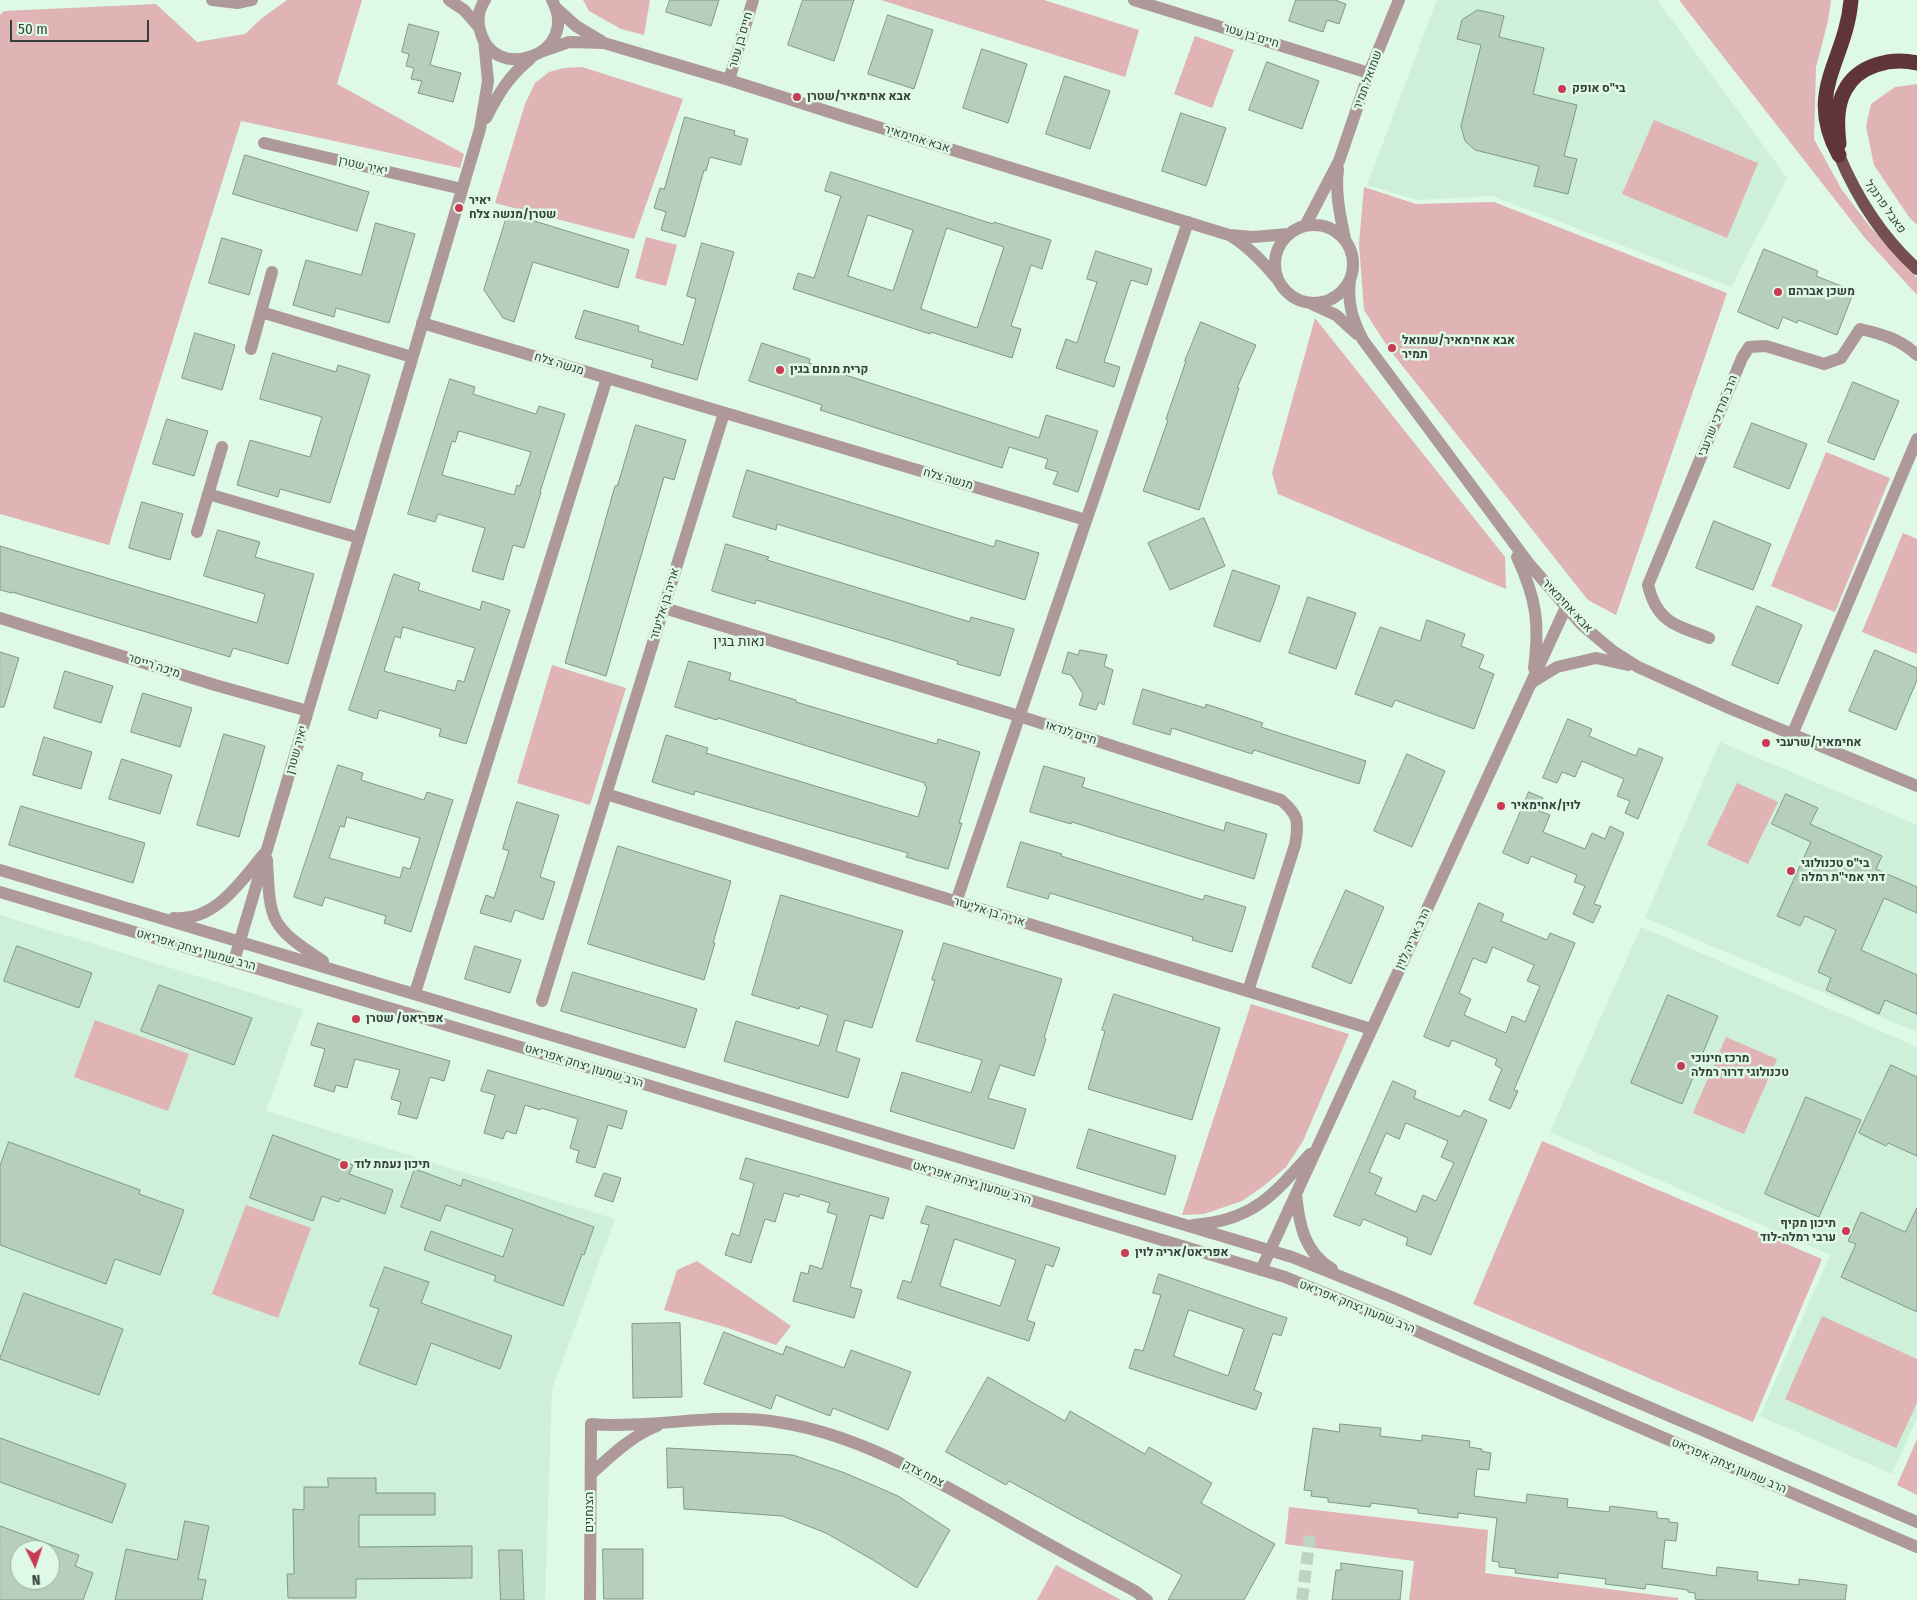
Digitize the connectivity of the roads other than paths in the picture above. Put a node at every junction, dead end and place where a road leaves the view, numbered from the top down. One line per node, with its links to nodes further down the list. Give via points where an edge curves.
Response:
1 (212, 0): 2 (street, via 238,3)
2 (252, 0)
3 (449, 0): 10 (street, via 464,10)
4 (485, 0): 10 (street, via 479,15)
5 (752, 0): 17 (street, חיים בן עטר)
6 (1134, 0): 16 (street, חיים בן עטר)
7 (1399, 0): 16 (street, שמואל תמיר)
8 (1851, 0): 20 (highway, via 1846,32 1828,80 1824,106 1829,133)
9 (553, 3): 12 (street, אבא אחימאיר, via 576,26); 13 (street, via 557,26 555,35)
10 (479, 27): 11 (street)
11 (484, 40): 14 (street, via 495,52 510,59); 18 (street, יאיר שטרן, via 488,81)
12 (604, 44): 13 (street, אבא אחימאיר, via 569,42); 17 (street, אבא אחימאיר)
13 (543, 51): 14 (street, אבא אחימאיר)
14 (531, 58): 18 (street, יאיר שטרן, via 502,87)
15 (1917, 63): 20 (highway, via 1883,62 1856,77 1845,89 1837,127)
16 (1369, 73): 21 (street, שמואל תמיר)
17 (729, 80): 23 (street, אבא אחימאיר)
18 (480, 129): 22 (street, יאיר שטרן)
19 (264, 142): 22 (street, יאיר שטרן)
20 (1839, 155): 28 (main road, פאבל פרנקל, via 1850,182 1878,225)
21 (1339, 161): 24 (street, שמואל תמיר); 27 (street, שמואל תמיר, via 1336,184)
22 (462, 189): 34 (street, יאיר שטרן)
23 (1188, 222): 26 (street, אבא אחימאיר); 44 (street)
24 (1305, 226): 25 (street); 27 (street, via 1326,227)
25 (1288, 234): 26 (street, אבא אחימאיר); 30 (street, via 1276,255)
26 (1229, 235): 30 (street, אבא אחימאיר, via 1246,245)
27 (1344, 240): 31 (street, via 1353,259)
28 (1917, 269)
29 (272, 272): 33 (street)
30 (1278, 280): 32 (street, via 1290,295)
31 (1350, 281): 32 (street, via 1332,299); 35 (street, אבא אחימאיר, via 1351,312)
32 (1307, 303): 35 (street, via 1336,315)
33 (261, 312): 36 (street); 38 (street)
34 (422, 324): 38 (street, יאיר שטרן); 39 (street, מנשה צלח)
35 (1363, 340): 46 (street, אבא אחימאיר)
36 (251, 349)
37 (1917, 355): 51 (street, הרב מרדכי שרעבי, via 1890,336 1860,328 1841,358 1824,364 1766,346 1749,348 1745,353 1648,585 1652,601 1668,621)
38 (412, 357): 47 (street, יאיר שטרן)
39 (607, 378): 40 (street, מנשה צלח); 68 (street)
40 (724, 413): 44 (street, מנשה צלח); 49 (street, אריה בן אליעזר)
41 (1917, 439): 56 (street)
42 (222, 447): 43 (street)
43 (208, 494): 45 (street); 47 (street)
44 (1086, 520): 55 (street)
45 (197, 532)
46 (1508, 536): 48 (street, אבא אחימאיר); 53 (street, via 1530,585 1535,608 1537,645)
47 (359, 538): 54 (street, יאיר שטרן)
48 (1566, 607): 52 (street, אבא אחימאיר, via 1613,651); 53 (street, הרב אריה לוין)
49 (664, 608): 55 (street, חיים לנדאו); 58 (street, אריה בן אליעזר)
50 (0, 618): 54 (street, מיכה רייסר)
51 (1709, 638)
52 (1638, 667): 53 (street, via 1596,658 1557,668); 56 (street, אבא אחימאיר)
53 (1531, 683): 70 (street, הרב אריה לוין)
54 (308, 711): 59 (street, יאיר שטרן)
55 (1019, 716): 62 (street); 67 (street, חיים לנדאו, via 1281,800 1292,809 1297,819 1296,845)
56 (1792, 735): 57 (street, אבא אחימאיר)
57 (1917, 786)
58 (606, 794): 62 (street, אריה בן אליעזר); 69 (street, אריה בן אליעזר)
59 (267, 850): 63 (street, via 235,888 209,910 179,918); 64 (street, יאיר שטרן); 66 (street, via 270,902 276,922 294,942)
60 (0, 870): 63 (street, הרב שמעון יצחק אפריאט)
61 (0, 892): 65 (street, הרב שמעון יצחק אפריאט)
62 (956, 902): 67 (street, אריה בן אליעזר)
63 (158, 916): 64 (street, הרב שמעון יצחק אפריאט)
64 (240, 941): 65 (street, יאיר שטרן); 66 (street, הרב שמעון יצחק אפריאט)
65 (234, 961): 75 (street, הרב שמעון יצחק אפריאט)
66 (334, 969): 68 (street, הרב שמעון יצחק אפריאט)
67 (1248, 991): 70 (street, אריה בן אליעזר)
68 (415, 993): 73 (street, הרב שמעון יצחק אפריאט)
69 (542, 1001)
70 (1372, 1029): 71 (street, הרב אריה לוין)
71 (1318, 1144): 72 (street, הרב אריה לוין); 73 (street, via 1258,1206 1216,1222)
72 (1296, 1192): 74 (street, הרב אריה לוין); 76 (street, via 1298,1220 1312,1250 1327,1266)
73 (1182, 1224): 74 (street, הרב שמעון יצחק אפריאט)
74 (1270, 1250): 75 (street, הרב אריה לוין); 76 (street, הרב שמעון יצחק אפריאט)
75 (1260, 1270): 81 (street, הרב שמעון יצחק אפריאט, via 1386,1318)
76 (1347, 1278): 80 (street, הרב שמעון יצחק אפריאט)
77 (675, 1421): 78 (street, צמח צדק); 79 (street, צמח צדק, via 645,1430); 83 (street, צמח צדק, via 776,1421 866,1447 923,1473)
78 (591, 1424): 79 (street, הצנחנים)
79 (591, 1474): 82 (street, הצנחנים)
80 (1917, 1522)
81 (1917, 1547)
82 (590, 1600)
83 (1148, 1600)

